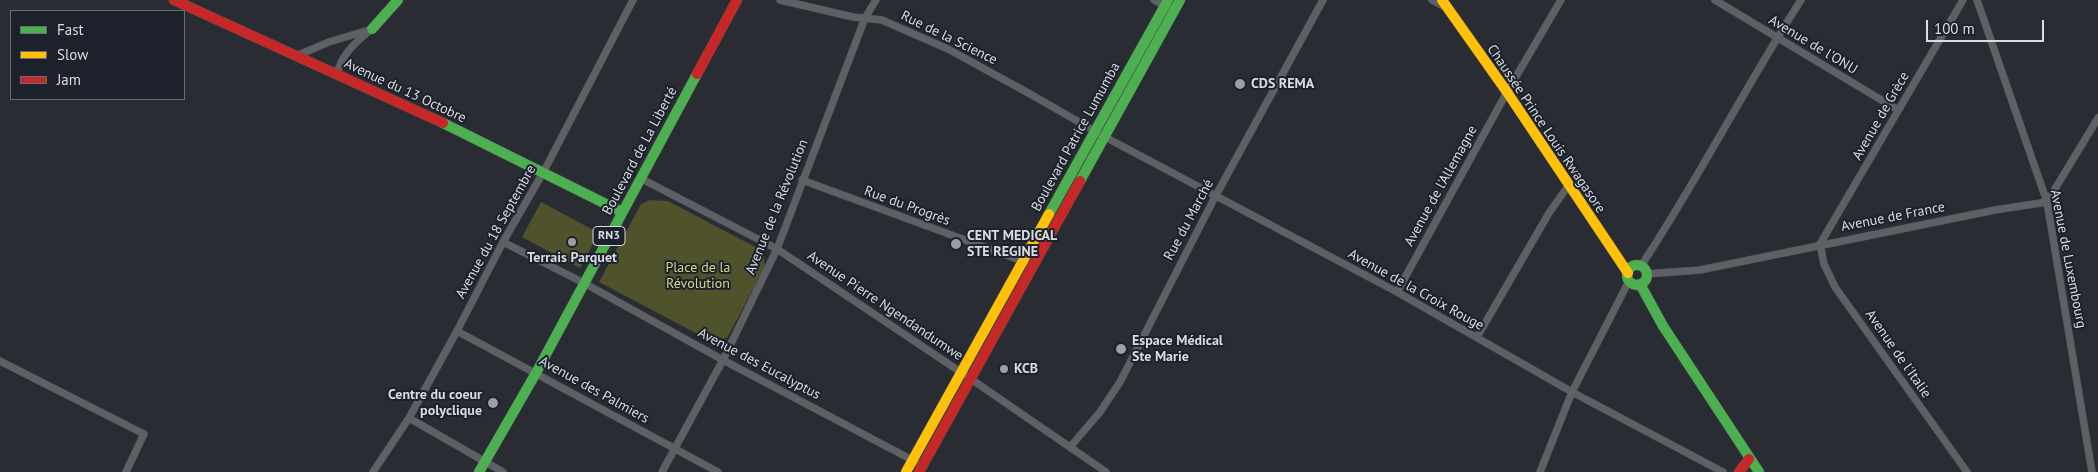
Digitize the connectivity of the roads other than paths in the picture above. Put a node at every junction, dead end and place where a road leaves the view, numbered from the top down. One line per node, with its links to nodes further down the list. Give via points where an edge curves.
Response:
1 (174, 0): 22 (main road, Avenue du 13 Octobre)
2 (398, 0): 20 (main road)
3 (633, 0): 29 (street, Avenue du 18 Septembre)
4 (737, 0): 30 (main road, Boulevard de La Liberté / RN3)
5 (780, 0): 19 (street, Rue de la Science)
6 (876, 0): 19 (street, Avenue de la Révolution)
7 (1154, 0): 17 (street)
8 (1180, 0): 17 (main road, Boulevard Patrice Lumumba)
9 (1323, 0): 33 (street, Rue du Marché)
10 (1432, 0): 18 (street)
11 (1442, 0): 18 (main road, Chaussée Prince Louis Rwagasore)
12 (1561, 0): 24 (street, Avenue de l'Allemagne)
13 (1715, 0): 21 (street, Avenue de l'ONU)
14 (1801, 0): 21 (street)
15 (1963, 0): 25 (street, Avenue de Grèce)
16 (1977, 0): 34 (street, Avenue de Luxembourg)
17 (1169, 5): 27 (main road, Boulevard Patrice Lumumba); 28 (main road, Boulevard Patrice Lumumba)
18 (1448, 9): 24 (main road, Chaussée Prince Louis Rwagasore)
19 (866, 18): 27 (street, Rue de la Science, via 882,20 948,49); 31 (street, Avenue de la Révolution)
20 (372, 29): 22 (street); 23 (street, via 350,48)
21 (1777, 38): 25 (street, Avenue de l'ONU); 41 (street)
22 (296, 56): 23 (main road, Avenue du 13 Octobre)
23 (337, 74): 29 (main road, Avenue du 13 Octobre)
24 (1507, 92): 32 (main road, Chaussée Prince Louis Rwagasore); 44 (street, Avenue de l'Allemagne)
25 (1898, 110): 37 (street, Avenue de Grèce)
26 (2098, 118): 34 (street)
27 (1096, 132): 28 (street, Avenue de la Croix Rouge); 39 (main road, Boulevard Patrice Lumumba)
28 (1105, 138): 33 (street, Avenue de la Croix Rouge); 40 (main road, Boulevard Patrice Lumumba)
29 (544, 171): 35 (main road, Avenue du 13 Octobre); 36 (street, Avenue du 18 Septembre)
30 (640, 178): 35 (main road, Boulevard de La Liberté / RN3); 38 (street, Avenue Pierre Ngendandumwe)
31 (802, 180): 38 (street, Avenue de la Révolution); 39 (street, Rue du Progrès)
32 (1568, 186): 42 (main road, Chaussée Prince Louis Rwagasore); 46 (street)
33 (1215, 197): 44 (street, Avenue de la Croix Rouge); 54 (street, Rue du Marché, via 1120,382)
34 (2047, 202): 37 (street, Avenue de France); 73 (street, Avenue de Luxembourg)
35 (622, 212): 43 (main road, Boulevard de La Liberté / RN3)
36 (503, 242): 43 (street, Avenue des Eucalyptus); 45 (street, Avenue du 18 Septembre)
37 (1820, 244): 41 (street, Avenue de France, via 1700,270); 72 (street, Avenue de l'Italie, via 1824,264 1835,287)
38 (777, 249): 47 (street, Avenue de la Révolution); 50 (street, Avenue Pierre Ngendandumwe)
39 (1022, 261): 40 (street, Rue du Progrès); 50 (main road, Boulevard Patrice Lumumba)
40 (1032, 265): 51 (main road, Boulevard Patrice Lumumba)
41 (1644, 270): 42 (main road, via 1646,280); 42 (main road, via 1631,268)
42 (1632, 280): 52 (street); 56 (main road, Chaussée Prince Louis Rwagasore)
43 (584, 283): 47 (street, Avenue des Eucalyptus); 49 (main road, Boulevard de La Liberté / RN3)
44 (1397, 292): 46 (street, Avenue de la Croix Rouge)
45 (457, 331): 49 (street, Avenue des Palmiers); 53 (street, Avenue du 18 Septembre)
46 (1477, 337): 52 (street, Avenue de la Croix Rouge)
47 (723, 360): 55 (street, Avenue de la Révolution); 57 (street, Avenue des Eucalyptus)
48 (0, 361): 60 (street, via 144,434)
49 (536, 372): 55 (street, Avenue des Palmiers); 58 (main road, Boulevard de La Liberté / RN3)
50 (961, 372): 51 (street, Avenue Pierre Ngendandumwe); 57 (main road, Boulevard Patrice Lumumba)
51 (971, 378): 54 (street, Avenue Pierre Ngendandumwe); 59 (main road, Boulevard Patrice Lumumba)
52 (1572, 392): 68 (street); 69 (street, Avenue de la Croix Rouge)
53 (409, 418): 58 (street); 61 (street, Avenue du 18 Septembre)
54 (1071, 446): 67 (street, Avenue Pierre Ngendandumwe)
55 (675, 449): 64 (street, Avenue de la Révolution); 65 (street, Avenue des Palmiers)
56 (1750, 459): 70 (main road); 71 (main road, Chaussée Prince Louis Rwagasore)
57 (912, 460): 59 (street, Avenue des Eucalyptus); 66 (main road, Boulevard Patrice Lumumba)
58 (485, 462): 62 (main road, Boulevard de La Liberté / RN3); 63 (street)
59 (921, 469)
60 (126, 472)
61 (373, 472)
62 (479, 472)
63 (503, 472)
64 (662, 472)
65 (718, 472)
66 (906, 472)
67 (1106, 472)
68 (1540, 472)
69 (1723, 472)
70 (1739, 472)
71 (1758, 472)
72 (1967, 472)
73 (2092, 472)

